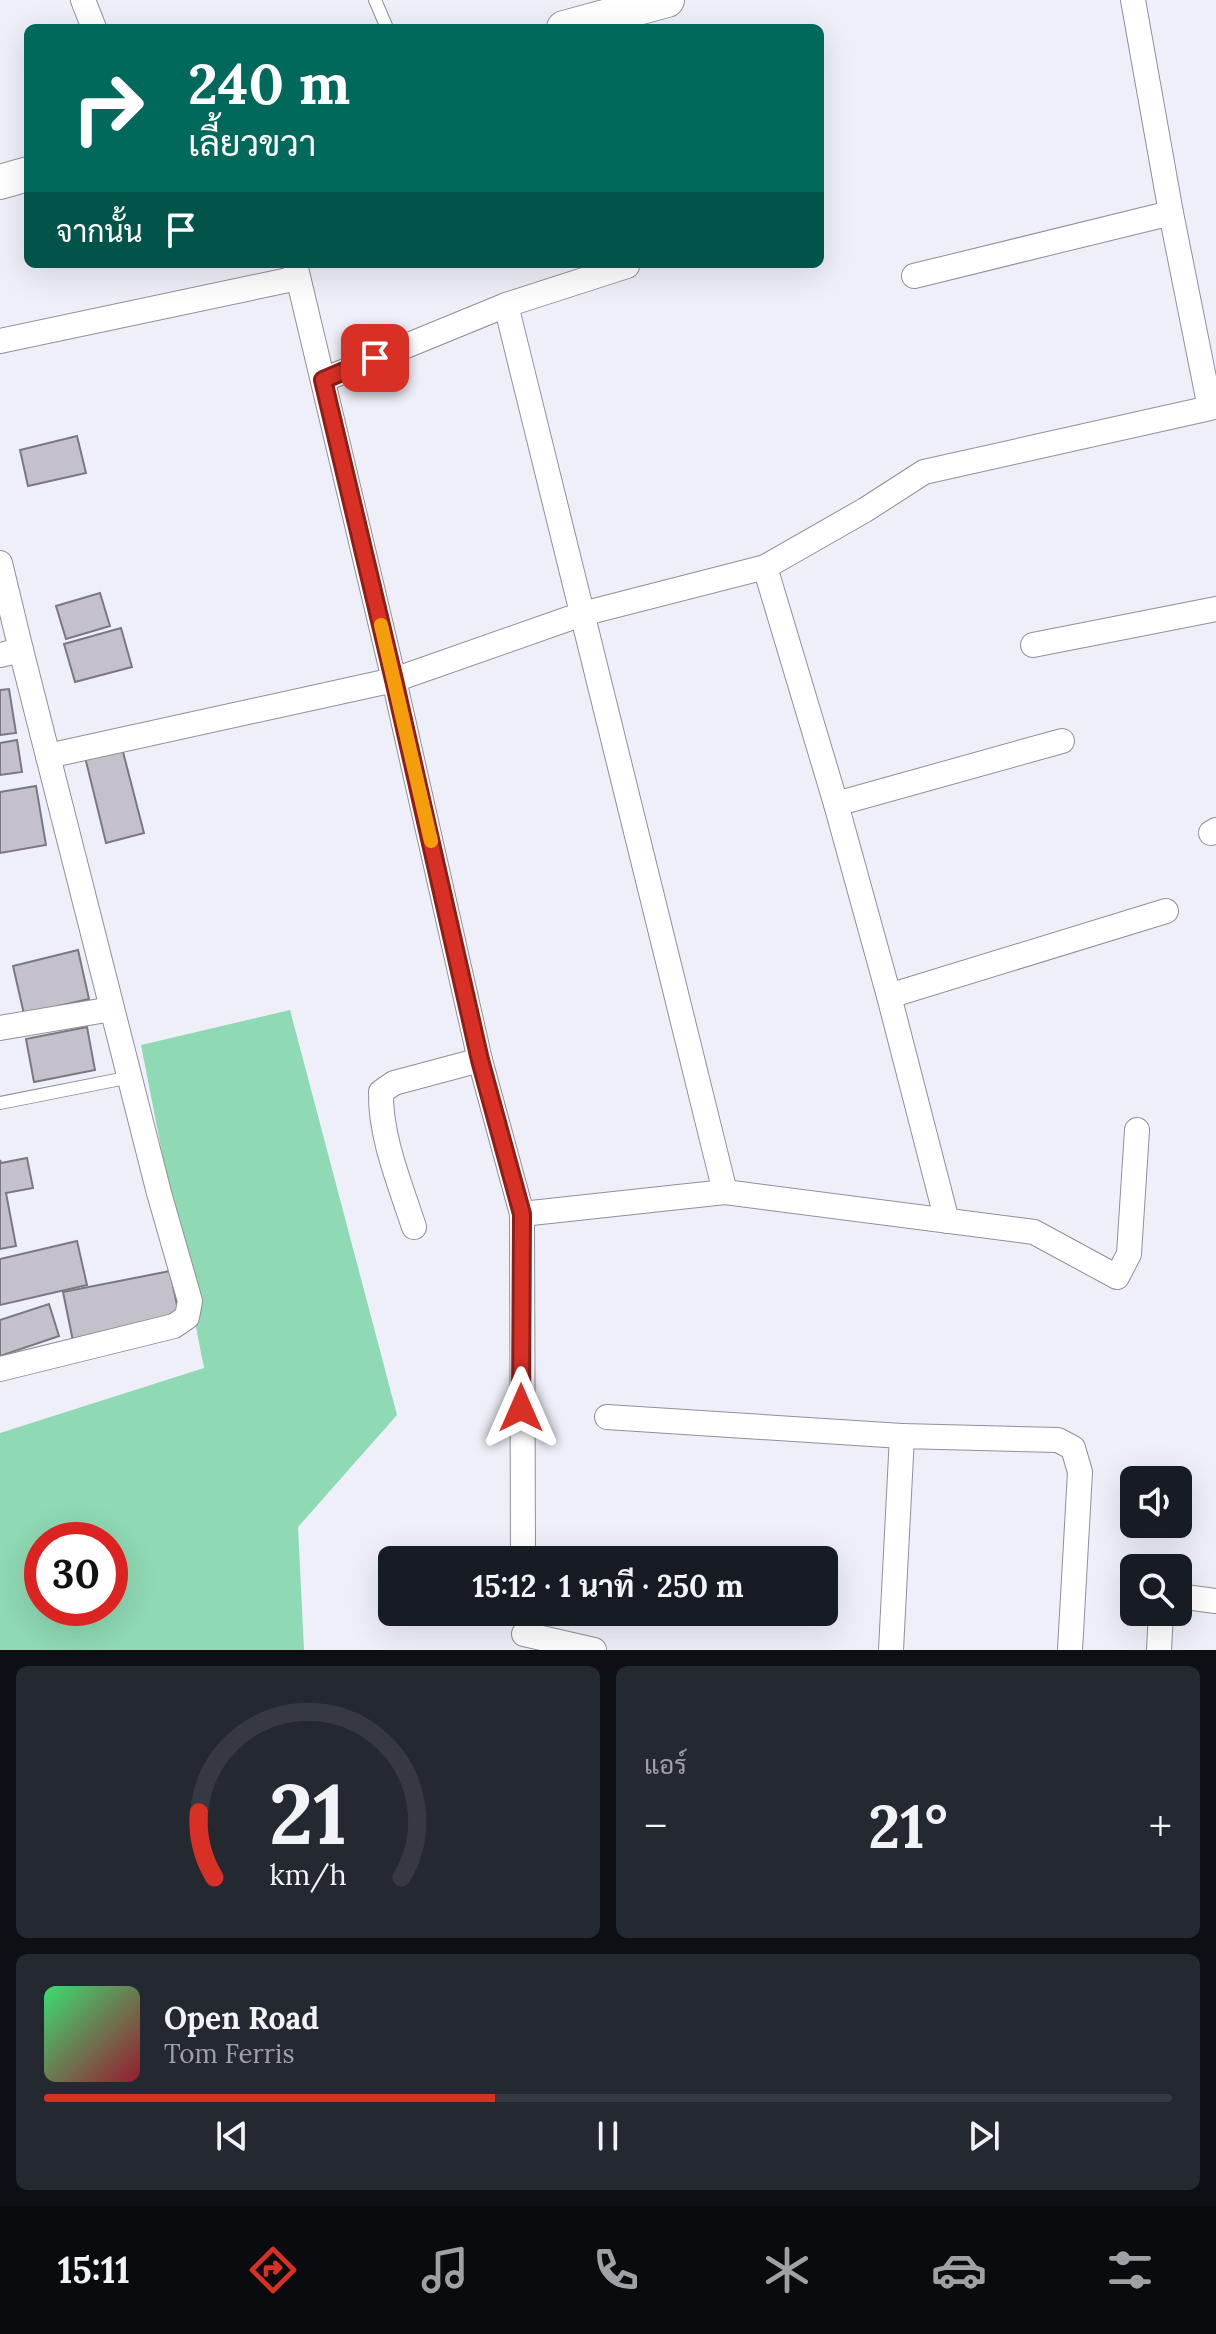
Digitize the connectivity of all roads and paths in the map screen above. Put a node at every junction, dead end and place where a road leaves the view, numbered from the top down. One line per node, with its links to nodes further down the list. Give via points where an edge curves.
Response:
1 (83, 0): 5 (street)
2 (375, 0): 6 (lane)
3 (667, 0): 7 (street)
4 (1133, 0): 10 (street)
5 (92, 24)
6 (385, 24)
7 (579, 24)
8 (24, 175): 9 (street)
9 (0, 182)
10 (1171, 213): 13 (street); 17 (street)
11 (621, 268): 14 (street)
12 (297, 271): 15 (street); 16 (street)
13 (914, 276)
14 (506, 305): 16 (street); 21 (street)
15 (0, 341)
16 (323, 380): 24 (street)
17 (1213, 413): 19 (street, via 924,472)
18 (0, 563): 23 (street)
19 (765, 567): 21 (street); 27 (street)
20 (1216, 609): 22 (street)
21 (582, 614): 24 (street); 36 (street)
22 (1033, 645)
23 (10, 652): 26 (street)
24 (394, 680): 26 (street); 32 (street)
25 (1062, 741): 27 (street)
26 (48, 756): 30 (street)
27 (836, 804): 29 (street)
28 (1166, 911): 29 (street)
29 (889, 996): 38 (street)
30 (112, 1009): 31 (street); 33 (street)
31 (0, 1028)
32 (480, 1060): 37 (street); 39 (street, via 394,1083 381,1092 393,1162)
33 (131, 1077): 34 (lane); 40 (street, via 190,1301 187,1317 174,1326)
34 (0, 1103)
35 (1137, 1130): 38 (street, via 1129,1254 1117,1277 1034,1232)
36 (725, 1192): 37 (street); 38 (street)
37 (522, 1214): 43 (street)
38 (947, 1221)
39 (414, 1227)
40 (0, 1369)
41 (607, 1417): 42 (street)
42 (902, 1436): 49 (street); 50 (street, via 1058,1440 1073,1448 1080,1472)
43 (523, 1546)
44 (1192, 1598): 45 (street)
45 (1216, 1601)
46 (1160, 1626): 51 (street)
47 (524, 1632): 48 (street)
48 (594, 1650)
49 (891, 1650)
50 (1070, 1650)
51 (1159, 1650)

